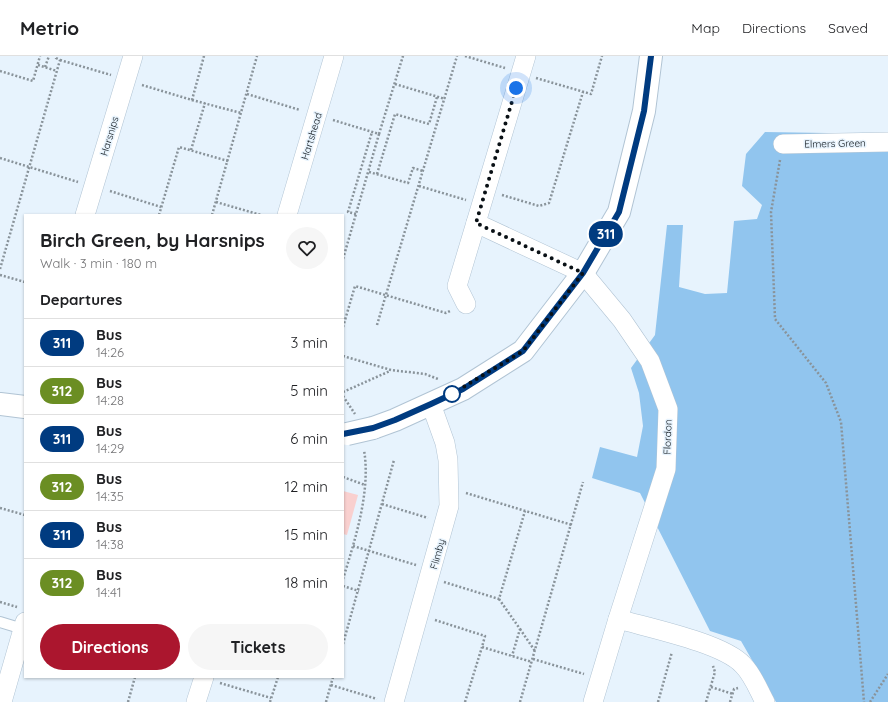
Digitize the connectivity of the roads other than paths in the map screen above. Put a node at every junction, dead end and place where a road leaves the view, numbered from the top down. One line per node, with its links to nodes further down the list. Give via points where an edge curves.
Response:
1 (133, 56): 7 (street, Harsnips)
2 (334, 56): 8 (street, Hartshead)
3 (651, 56): 10 (street, via 644,111 619,212)
4 (523, 64): 9 (street)
5 (888, 142): 6 (street, Elmers Green)
6 (783, 144)
7 (85, 214)
8 (287, 214)
9 (476, 223): 10 (street); 11 (street, via 457,286)
10 (583, 273): 13 (street, via 523,351 463,389); 17 (street, Flordon, via 622,320 650,361 668,409 666,469)
11 (466, 304)
12 (0, 404): 14 (street)
13 (431, 404): 15 (street, via 395,420); 20 (street, Flimby, via 445,443 450,488 449,506 420,615)
14 (24, 407)
15 (357, 432)
16 (22, 619): 18 (lane); 21 (street)
17 (618, 619): 23 (street, Flordon); 24 (street, via 722,650 743,665 752,676)
18 (0, 622)
19 (204, 678): 22 (street)
20 (387, 701)
21 (2, 702)
22 (196, 702)
23 (593, 702)
24 (765, 702)

